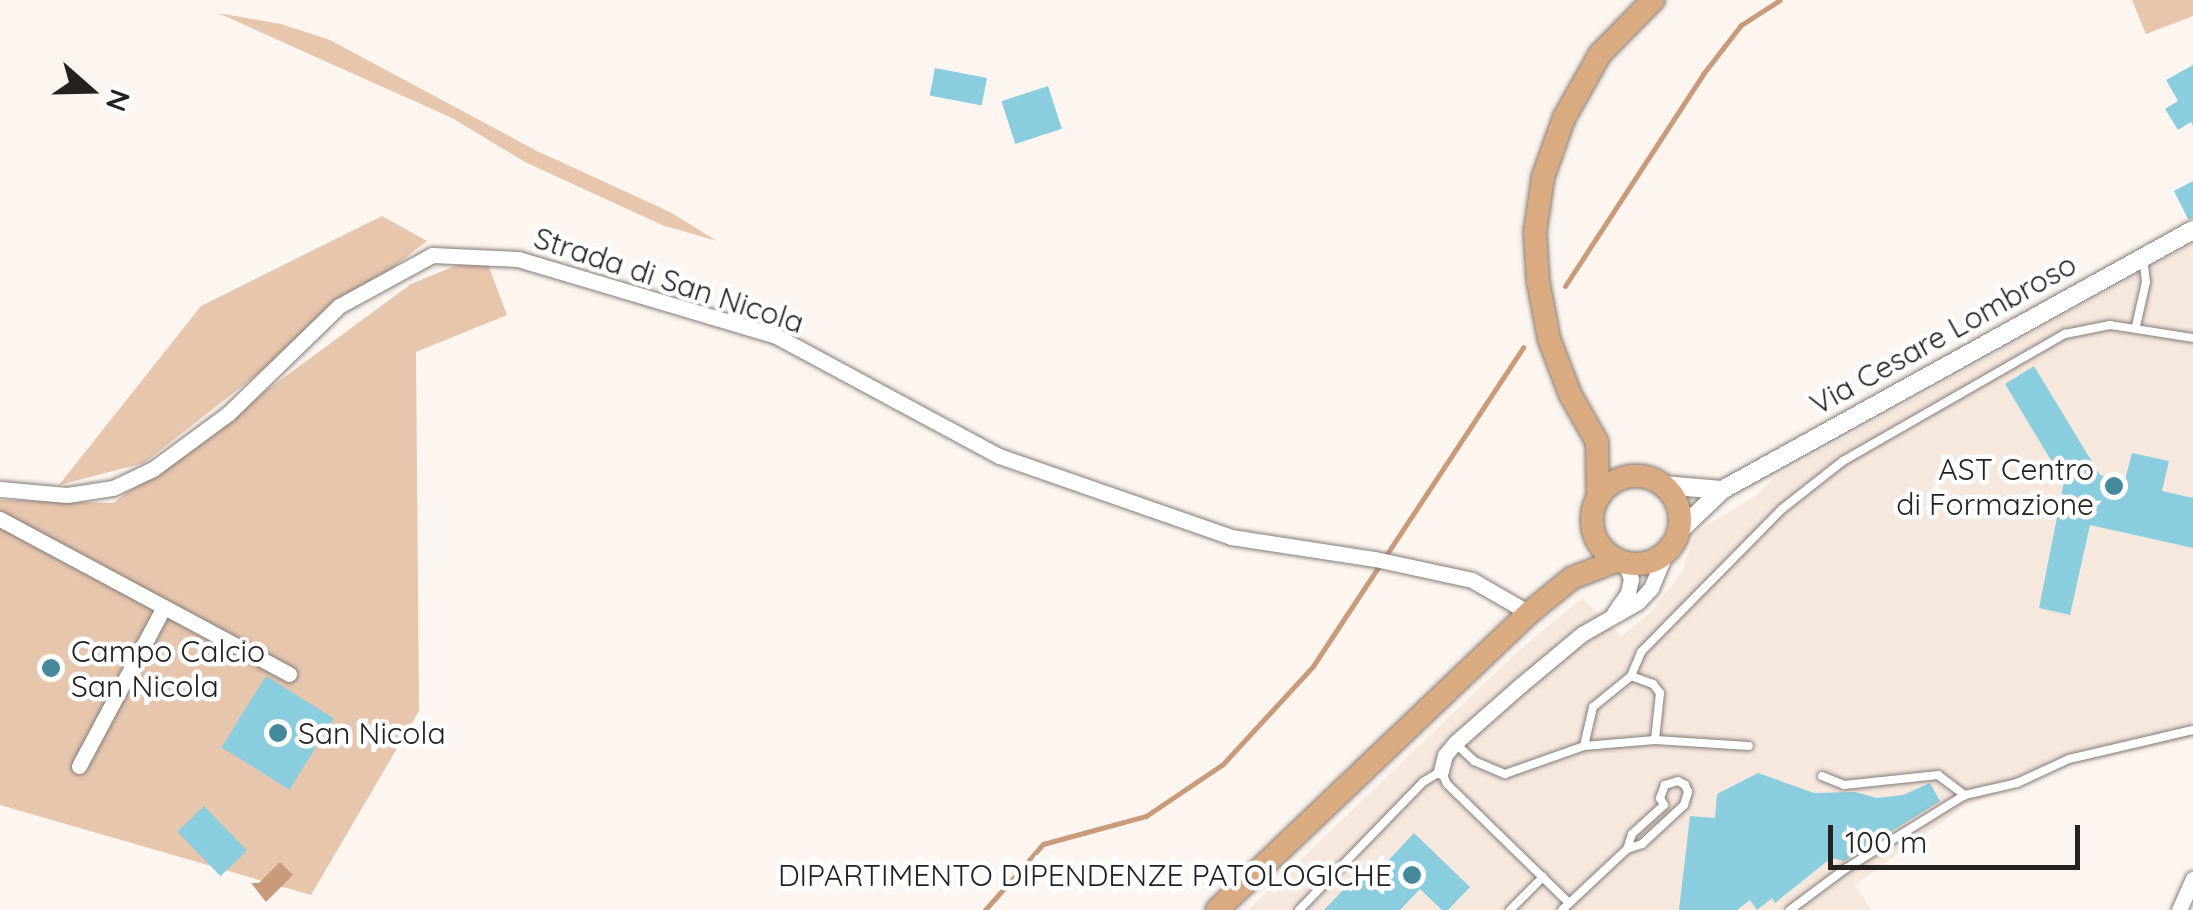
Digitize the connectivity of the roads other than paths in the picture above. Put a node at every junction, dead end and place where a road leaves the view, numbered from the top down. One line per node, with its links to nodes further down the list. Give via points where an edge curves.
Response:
1 (1653, 0): 6 (main road, via 1600,54 1564,118 1543,177 1535,232 1549,338)
2 (2193, 230): 3 (street, Via Cesare Lombroso)
3 (2144, 258): 4 (lane); 9 (street, Via Cesare Lombroso)
4 (2136, 326): 5 (lane); 20 (lane, via 2065,334 1843,461 1782,508 1641,652)
5 (2193, 338)
6 (1597, 442): 7 (main road); 10 (main road)
7 (1653, 481): 9 (street); 10 (main road, via 1622,478); 13 (main road, via 1676,502)
8 (0, 490): 17 (street, Strada di San Nicola, via 67,496 113,488 154,470 229,413 339,306 432,254 518,259 776,336 998,456 1231,537 1472,580)
9 (1722, 490): 13 (street, Via Cesare Lombroso)
10 (1598, 498): 12 (main road)
11 (0, 519): 16 (street)
12 (1593, 529): 14 (main road, via 1602,548); 15 (main road)
13 (1672, 542): 14 (main road, via 1648,562); 18 (street, Via Cesare Lombroso, via 1650,588)
14 (1622, 562): 15 (main road); 18 (street, via 1631,579)
15 (1572, 578): 17 (main road)
16 (164, 608): 19 (street); 26 (street)
17 (1529, 613): 34 (main road)
18 (1612, 616): 23 (street, Via Cesare Lombroso, via 1554,656)
19 (288, 674)
20 (1631, 676): 22 (lane, via 1660,694); 24 (lane, via 1593,708)
21 (2193, 730): 29 (lane, via 2069,759 2017,783)
22 (1654, 740): 24 (lane); 25 (lane)
23 (1455, 742): 24 (lane, via 1474,761 1504,774); 27 (street, Via Cesare Lombroso)
24 (1584, 746)
25 (1750, 746)
26 (79, 766)
27 (1441, 771): 31 (lane); 35 (lane)
28 (1822, 776): 29 (lane, via 1844,785 1938,775)
29 (1965, 795): 37 (lane)
30 (1627, 849): 30 (lane, via 1642,844 1684,805 1685,785 1664,784 1664,805 1632,834); 33 (lane)
31 (1543, 877): 33 (lane); 36 (lane)
32 (2193, 879): 38 (street)
33 (1566, 906)
34 (1216, 910)
35 (1299, 910)
36 (1510, 910)
37 (1790, 910)
38 (2179, 910)

